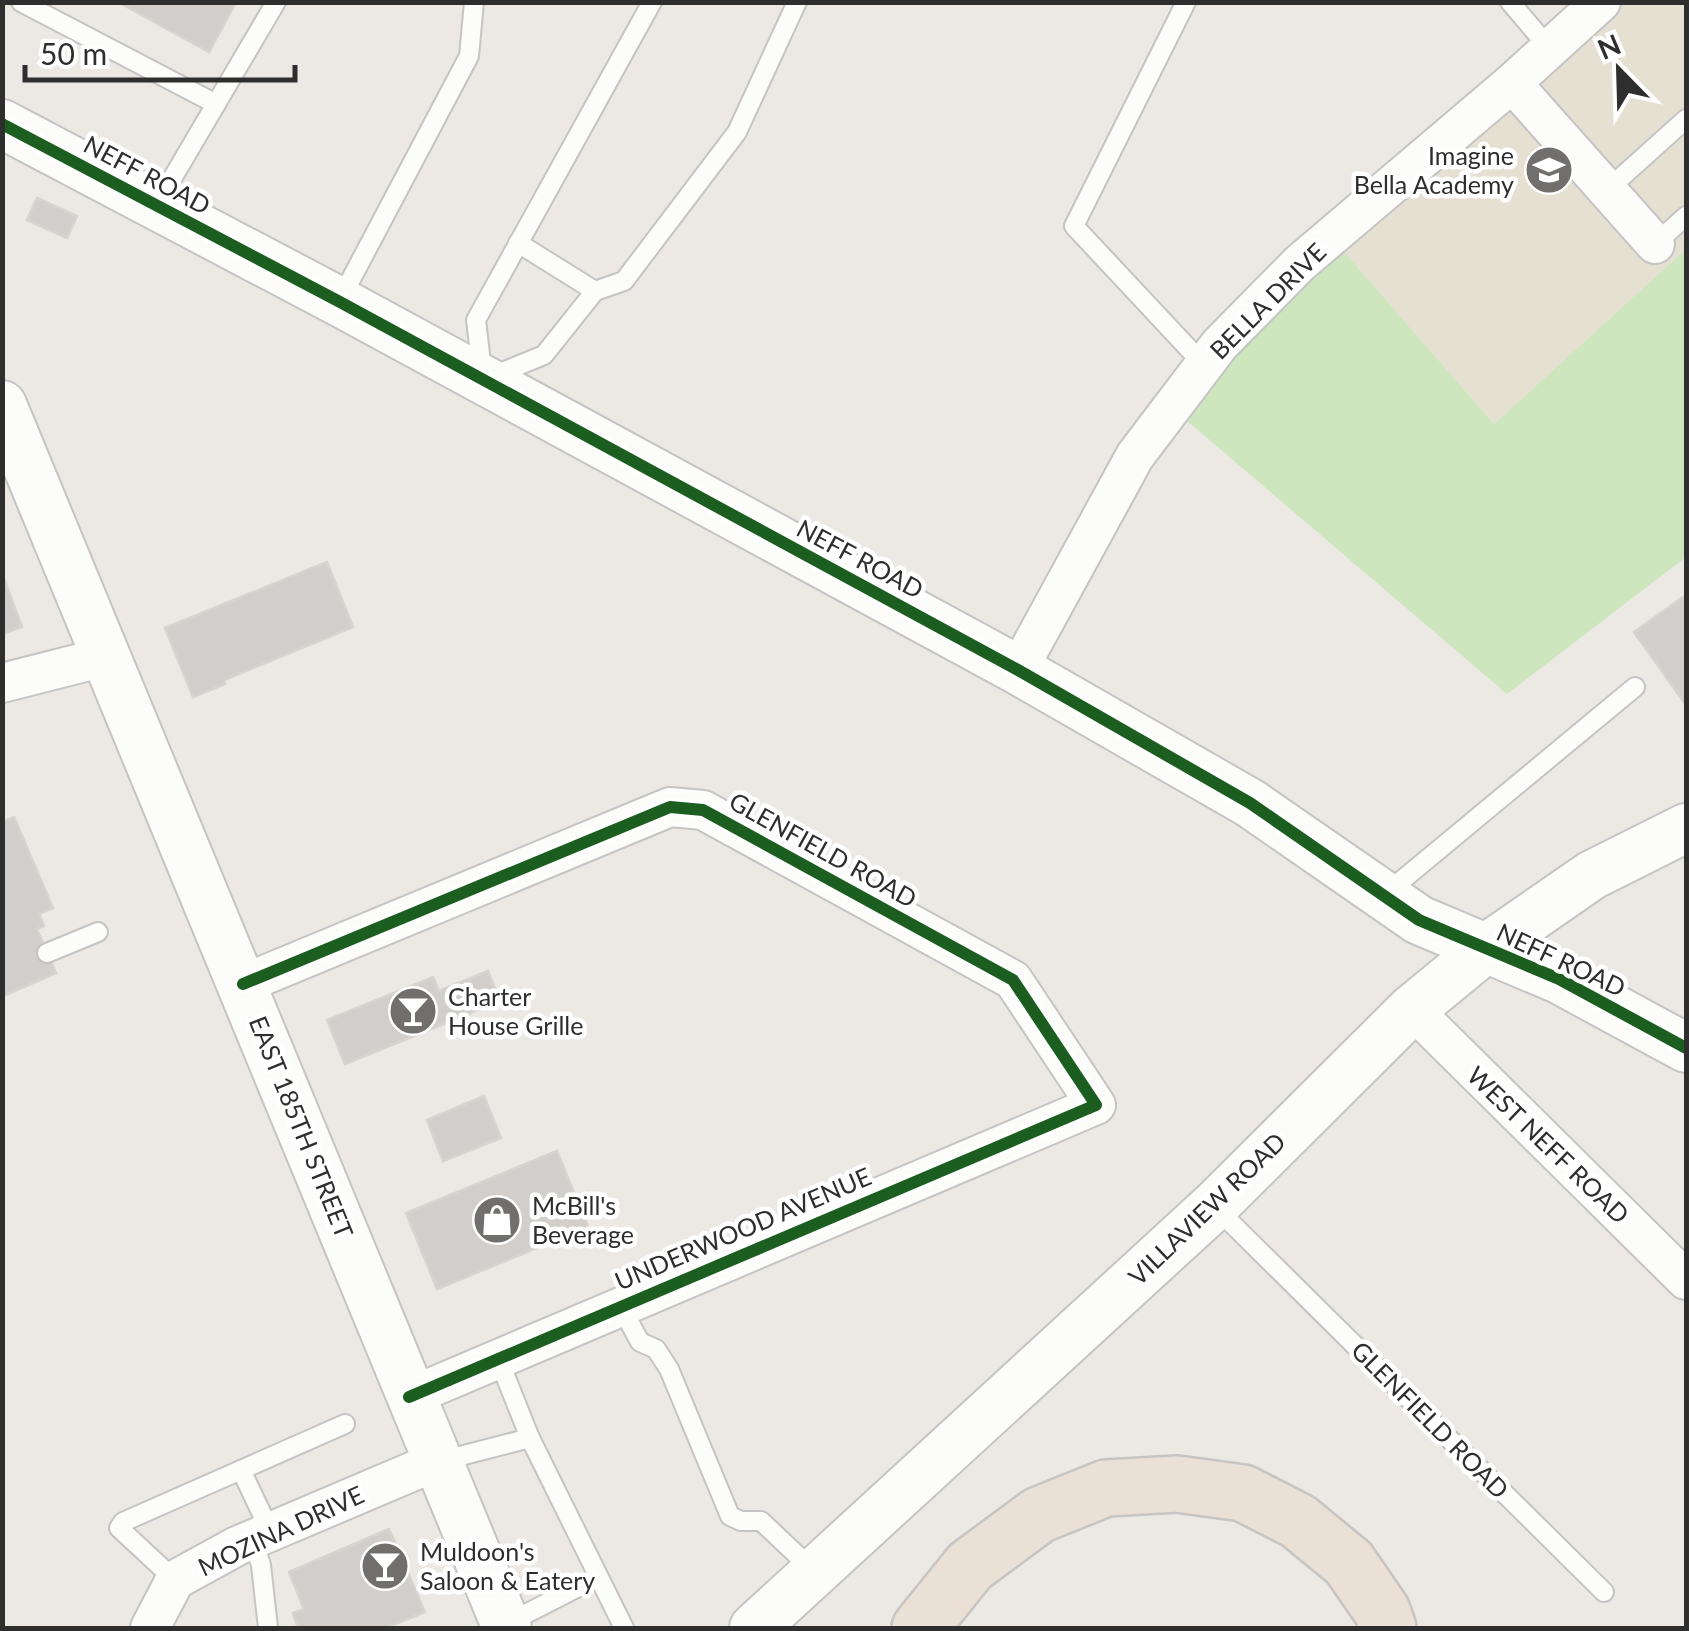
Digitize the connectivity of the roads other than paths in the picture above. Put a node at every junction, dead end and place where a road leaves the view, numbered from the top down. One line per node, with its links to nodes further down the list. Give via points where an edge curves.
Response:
1 (21, 2): 11 (lane)
2 (276, 2): 11 (lane)
3 (474, 2): 20 (lane, via 469,56)
4 (652, 2): 17 (lane)
5 (798, 2): 19 (lane, via 737,132 624,281)
6 (1186, 2): 21 (lane, via 1074,226)
7 (1510, 2): 9 (lane)
8 (1600, 2): 9 (street, BELLA DRIVE)
9 (1550, 49): 10 (street, BELLA DRIVE)
10 (1512, 83): 14 (street); 21 (street, BELLA DRIVE, via 1300,264)
11 (216, 104): 15 (lane)
12 (1686, 119): 14 (lane)
13 (2, 124): 15 (street, NEFF ROAD)
14 (1607, 190): 18 (street)
15 (156, 206): 20 (street, NEFF ROAD)
16 (1686, 216): 18 (lane)
17 (518, 242): 19 (lane); 22 (lane, via 476,320)
18 (1654, 244)
19 (595, 290): 22 (lane, via 544,355)
20 (340, 302): 22 (street, NEFF ROAD)
21 (1204, 365): 25 (street, BELLA DRIVE, via 1135,456)
22 (483, 380): 25 (street, NEFF ROAD)
23 (3, 409): 24 (street, EAST 185TH STREET)
24 (108, 656): 26 (street); 33 (street, EAST 185TH STREET)
25 (1018, 670): 29 (street, NEFF ROAD, via 1250,803)
26 (2, 683)
27 (1635, 687): 29 (lane)
28 (1686, 828): 31 (street, VILLAVIEW ROAD, via 1592,876)
29 (1384, 896): 31 (street, NEFF ROAD, via 1419,920)
30 (98, 932): 32 (lane)
31 (1486, 949): 34 (street, VILLAVIEW ROAD); 35 (street, NEFF ROAD, via 1559,979)
32 (48, 953)
33 (243, 984): 36 (street, GLENFIELD ROAD, via 670,807 704,810 1014,980); 41 (street, EAST 185TH STREET)
34 (1412, 1009): 37 (street, VILLAVIEW ROAD); 38 (street, WEST NEFF ROAD)
35 (1686, 1048)
36 (1096, 1106): 39 (street, UNDERWOOD AVENUE)
37 (1214, 1206): 47 (street, VILLAVIEW ROAD); 50 (lane, GLENFIELD ROAD)
38 (1686, 1280)
39 (620, 1305): 40 (street, UNDERWOOD AVENUE); 47 (lane, via 640,1342 656,1349 670,1369 730,1516 762,1520)
40 (498, 1358): 41 (street, UNDERWOOD AVENUE); 43 (lane)
41 (409, 1397): 44 (street, EAST 185TH STREET)
42 (345, 1424): 45 (lane)
43 (530, 1438): 44 (lane); 48 (lane)
44 (437, 1462): 46 (street, MOZINA DRIVE); 51 (street, EAST 185TH STREET)
45 (242, 1470): 46 (lane); 49 (lane, via 119,1528)
46 (262, 1536): 49 (street, MOZINA DRIVE); 53 (lane)
47 (815, 1572): 55 (street, VILLAVIEW ROAD)
48 (598, 1578): 51 (lane); 54 (lane)
49 (175, 1580): 52 (street, MOZINA DRIVE)
50 (1604, 1592)
51 (503, 1627)
52 (150, 1628)
53 (268, 1628)
54 (624, 1628)
55 (754, 1628)
56 (920, 1628): 57 (highway, via 970,1566 1039,1515 1106,1488 1177,1484 1243,1494 1298,1520 1349,1563)
57 (1388, 1628)

